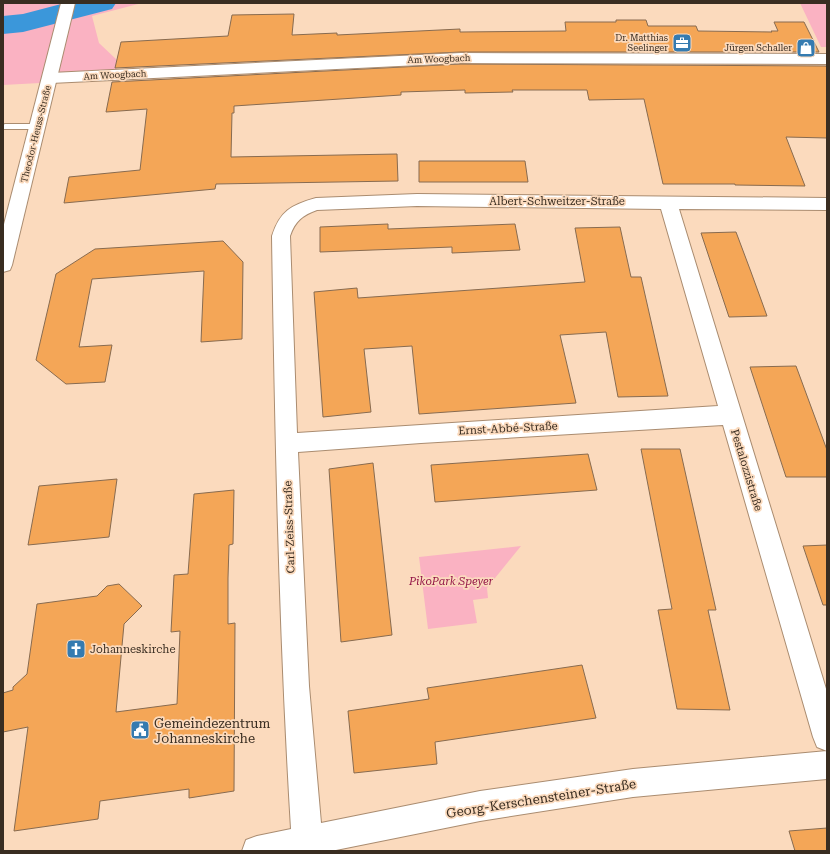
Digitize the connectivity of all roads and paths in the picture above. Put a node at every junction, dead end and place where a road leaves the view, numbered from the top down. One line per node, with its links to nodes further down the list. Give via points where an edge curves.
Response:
1 (68, 3): 3 (street, Theodor-Heuss-Straße)
2 (827, 59): 3 (street, Am Woogbach, via 461,58)
3 (51, 78): 5 (street, Theodor-Heuss-Straße)
4 (4, 127): 5 (lane)
5 (38, 127): 9 (street, Theodor-Heuss-Straße)
6 (668, 202): 7 (street, Albert-Schweitzer-Straße); 8 (street, Albert-Schweitzer-Straße, via 346,202 316,204); 10 (street, Pestalozzistraße)
7 (827, 204)
8 (289, 216): 11 (street, Carl-Zeiss-Straße, via 281,236)
9 (4, 259)
10 (730, 415): 11 (street, Ernst-Abbé-Straße); 12 (street, Pestalozzistraße)
11 (286, 443): 14 (street, Carl-Zeiss-Straße, via 296,686)
12 (827, 737)
13 (827, 765): 14 (street, Georg-Kerschensteiner-Straße, via 633,783 480,806)
14 (307, 840): 15 (street, Georg-Kerschensteiner-Straße)
15 (257, 851)

